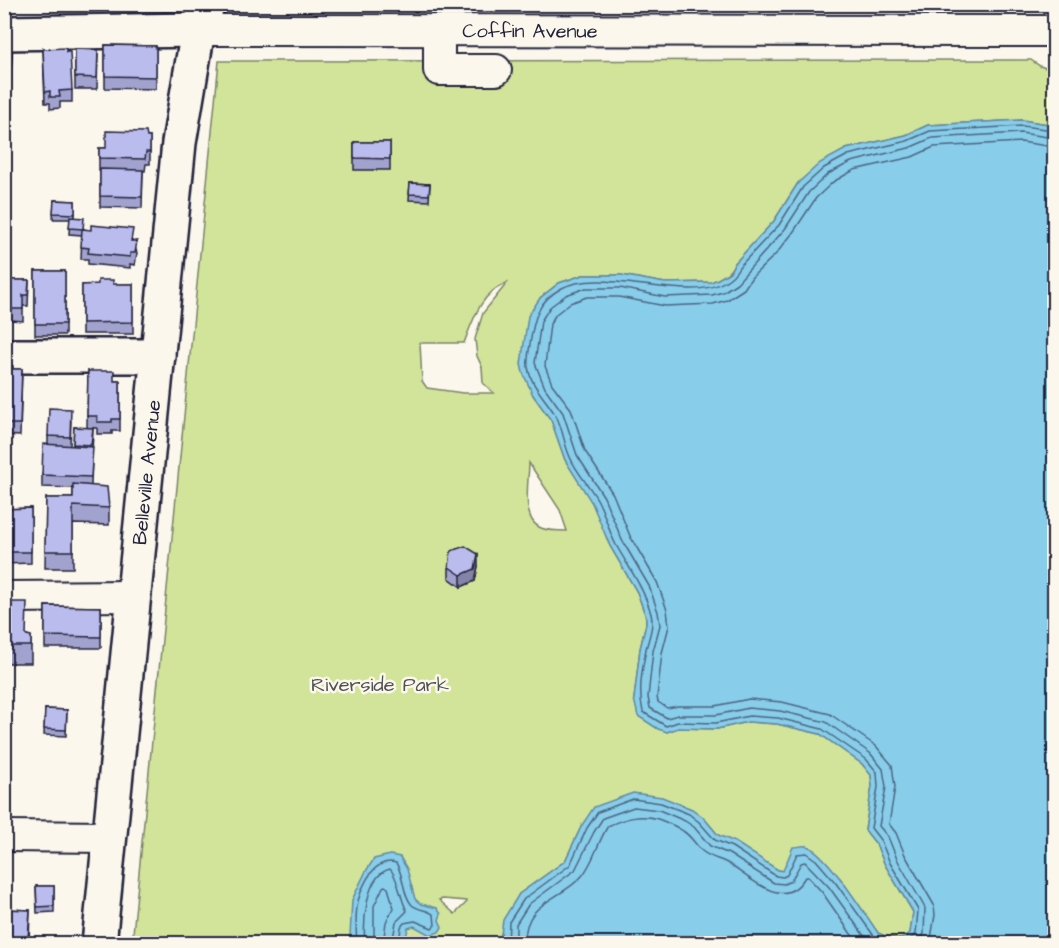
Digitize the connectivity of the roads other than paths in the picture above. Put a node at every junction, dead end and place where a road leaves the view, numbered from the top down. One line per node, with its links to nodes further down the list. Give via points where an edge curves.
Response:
1 (1054, 4): 4 (street)
2 (203, 17): 3 (street, Coffin Avenue); 5 (main road, Coffin Avenue); 7 (main road, Belleville Avenue, via 179,143)
3 (439, 30): 4 (street, Coffin Avenue); 6 (street, via 439,70)
4 (1054, 31)
5 (4, 33)
6 (496, 70)
7 (158, 356): 8 (main road); 9 (main road, Belleville Avenue)
8 (4, 357)
9 (135, 596): 10 (street); 12 (main road, Belleville Avenue)
10 (4, 597)
11 (4, 836): 12 (street)
12 (109, 837): 13 (main road, Belleville Avenue)
13 (99, 944)

